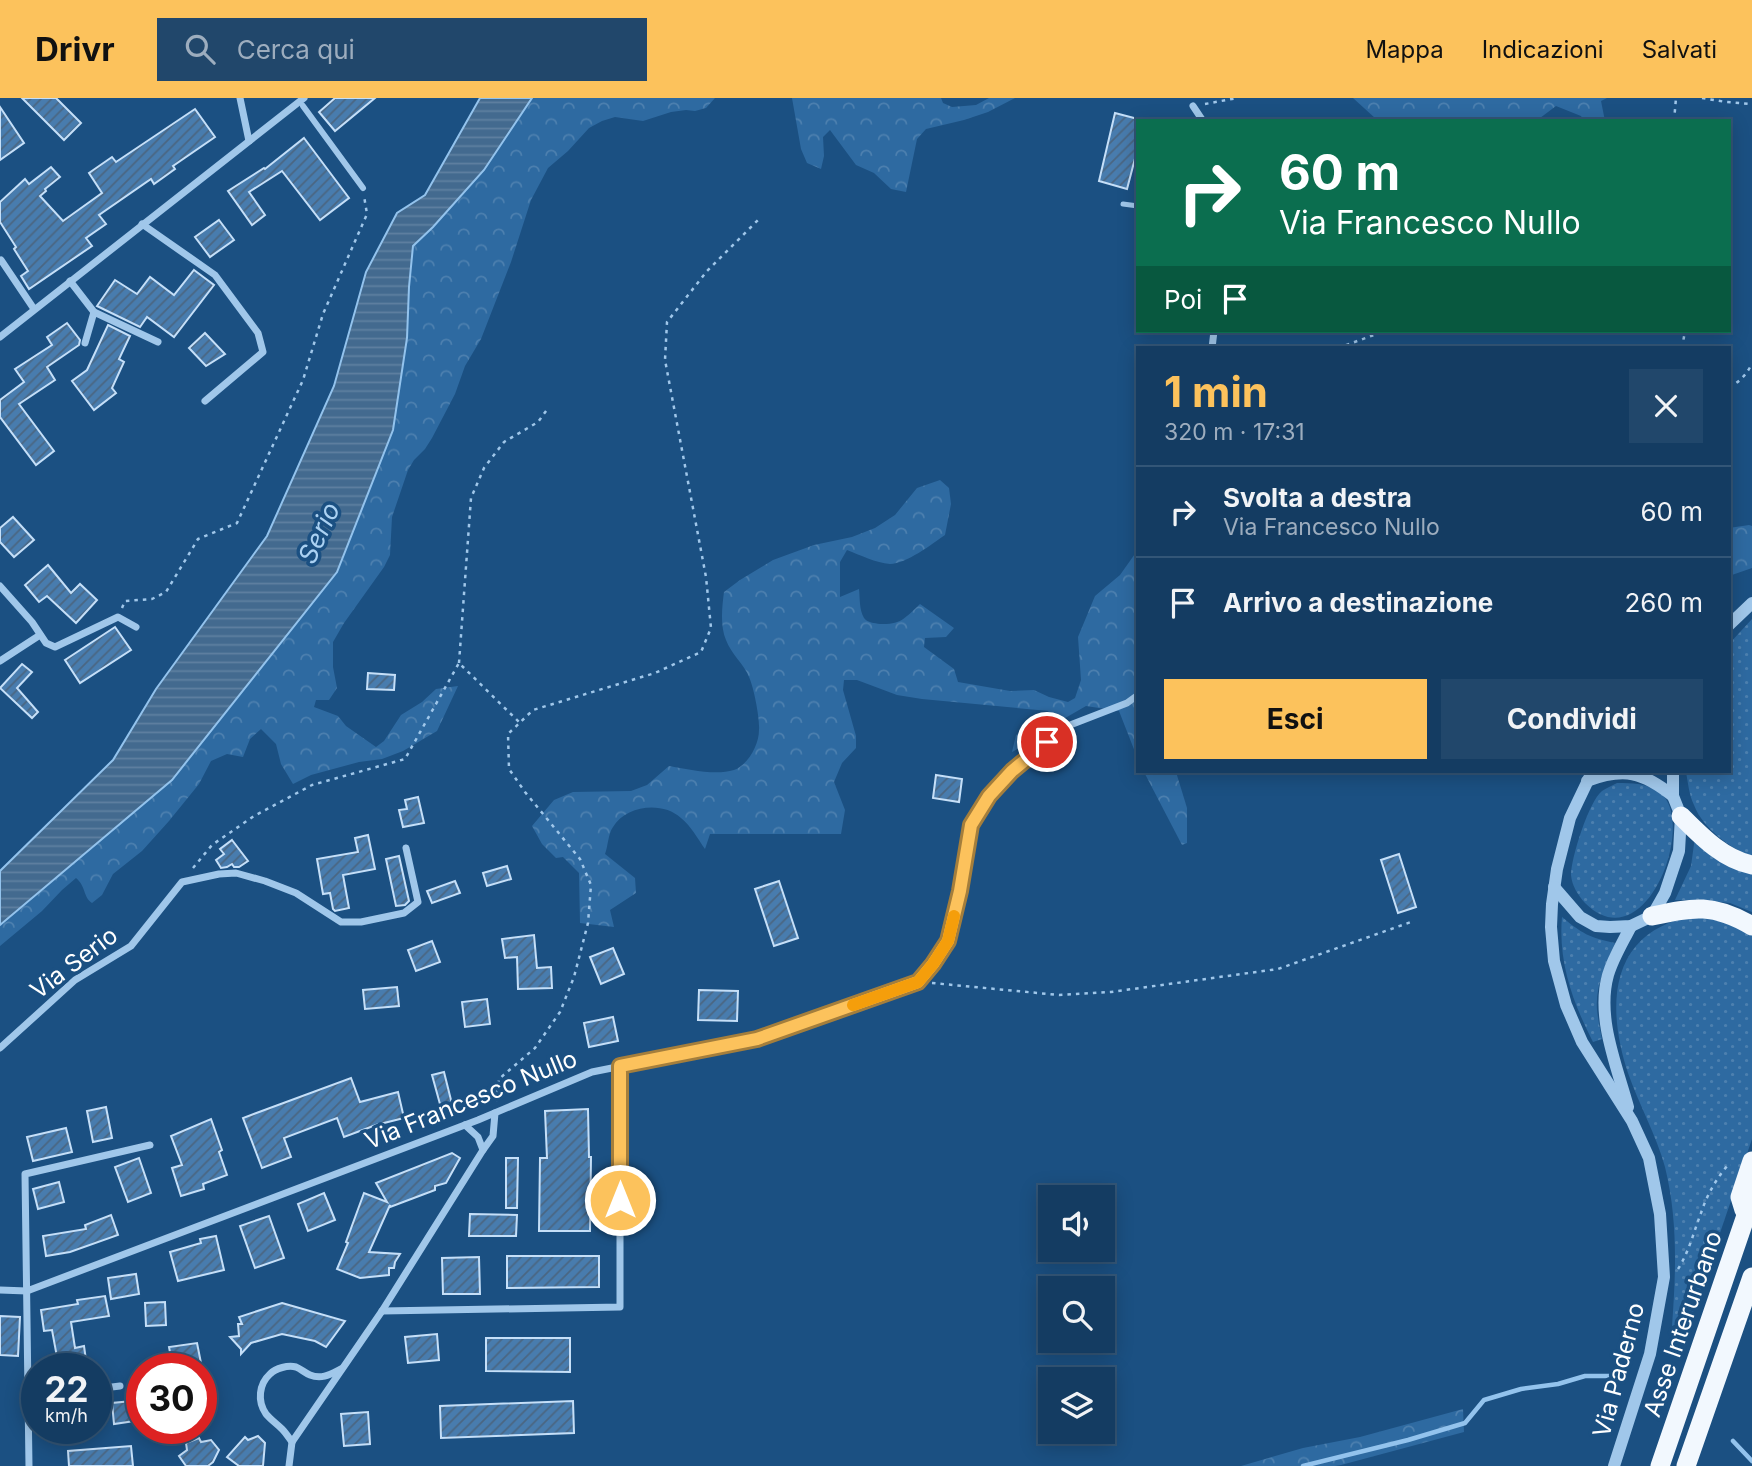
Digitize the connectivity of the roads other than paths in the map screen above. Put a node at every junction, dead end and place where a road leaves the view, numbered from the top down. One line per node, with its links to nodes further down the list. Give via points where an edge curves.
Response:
1 (240, 98): 5 (street)
2 (303, 102): 5 (street); 6 (street)
3 (1193, 106): 4 (street)
4 (1202, 119)
5 (249, 141): 9 (street)
6 (363, 188)
7 (1123, 204): 8 (lane)
8 (1136, 206)
9 (142, 225): 11 (street); 17 (street, via 215,275 258,333 263,352)
10 (1, 260): 12 (street)
11 (70, 281): 12 (street); 13 (street)
12 (34, 309): 14 (street)
13 (94, 312): 15 (street); 16 (street)
14 (0, 337)
15 (158, 342)
16 (85, 343)
17 (205, 401)
18 (0, 586): 22 (street)
19 (1752, 603): 20 (street)
20 (1731, 623)
21 (136, 627): 22 (street, via 118,617 55,647)
22 (40, 635): 23 (street)
23 (0, 660)
24 (1136, 696): 38 (street, Via Francesco Nullo, via 1065,727 989,796 971,825 948,941 918,982 757,1039)
25 (1614, 773): 28 (street, Via Paderno)
26 (1624, 773): 29 (street, Via Paderno, via 1647,778)
27 (1673, 773): 29 (street)
28 (1590, 776): 33 (street, Via Paderno, via 1570,818)
29 (1673, 796): 30 (street)
30 (1681, 816): 32 (highway, via 1721,852); 34 (street, via 1673,874)
31 (406, 848): 37 (street, Via Serio, via 418,902 404,913 362,922 341,922 296,892 236,873 182,882 131,946 75,980)
32 (1752, 865)
33 (1554, 887): 35 (street, via 1586,922); 40 (street, Via Paderno, via 1554,961 1566,1005 1582,1042)
34 (1651, 916): 35 (street); 36 (highway, via 1687,908 1708,909)
35 (1632, 926): 40 (street, Via Paderno, via 1608,974 1603,1006)
36 (1752, 926)
37 (0, 1048)
38 (620, 1066): 39 (street, Via Francesco Nullo, via 592,1072); 51 (street, via 620,1307)
39 (495, 1113): 41 (street, Via Francesco Nullo); 43 (street, via 493,1136)
40 (1632, 1121): 61 (street, Via Paderno, via 1649,1158 1660,1214 1663,1282 1650,1354)
41 (465, 1125): 43 (street, via 478,1137); 49 (street, Via Francesco Nullo)
42 (150, 1145): 49 (street, via 25,1174)
43 (482, 1150): 51 (street)
44 (1747, 1164): 46 (highway, via 1740,1197)
45 (1752, 1198): 46 (highway, Asse Interurbano)
46 (1745, 1217): 62 (highway, Asse Interurbano)
47 (1752, 1278): 56 (highway, Asse Interurbano)
48 (0, 1290): 49 (street, Via Francesco Nullo)
49 (27, 1291): 52 (street)
50 (1752, 1309): 56 (highway)
51 (382, 1311): 53 (street)
52 (30, 1353)
53 (344, 1368): 57 (street); 57 (street, via 320,1378 285,1367 266,1378 260,1390 265,1412)
54 (120, 1386): 55 (street)
55 (112, 1387)
56 (1713, 1388): 63 (highway, Asse Interurbano)
57 (292, 1442): 60 (street)
58 (30, 1444): 59 (street)
59 (29, 1466)
60 (289, 1466)
61 (1614, 1466)
62 (1660, 1466)
63 (1686, 1466)

